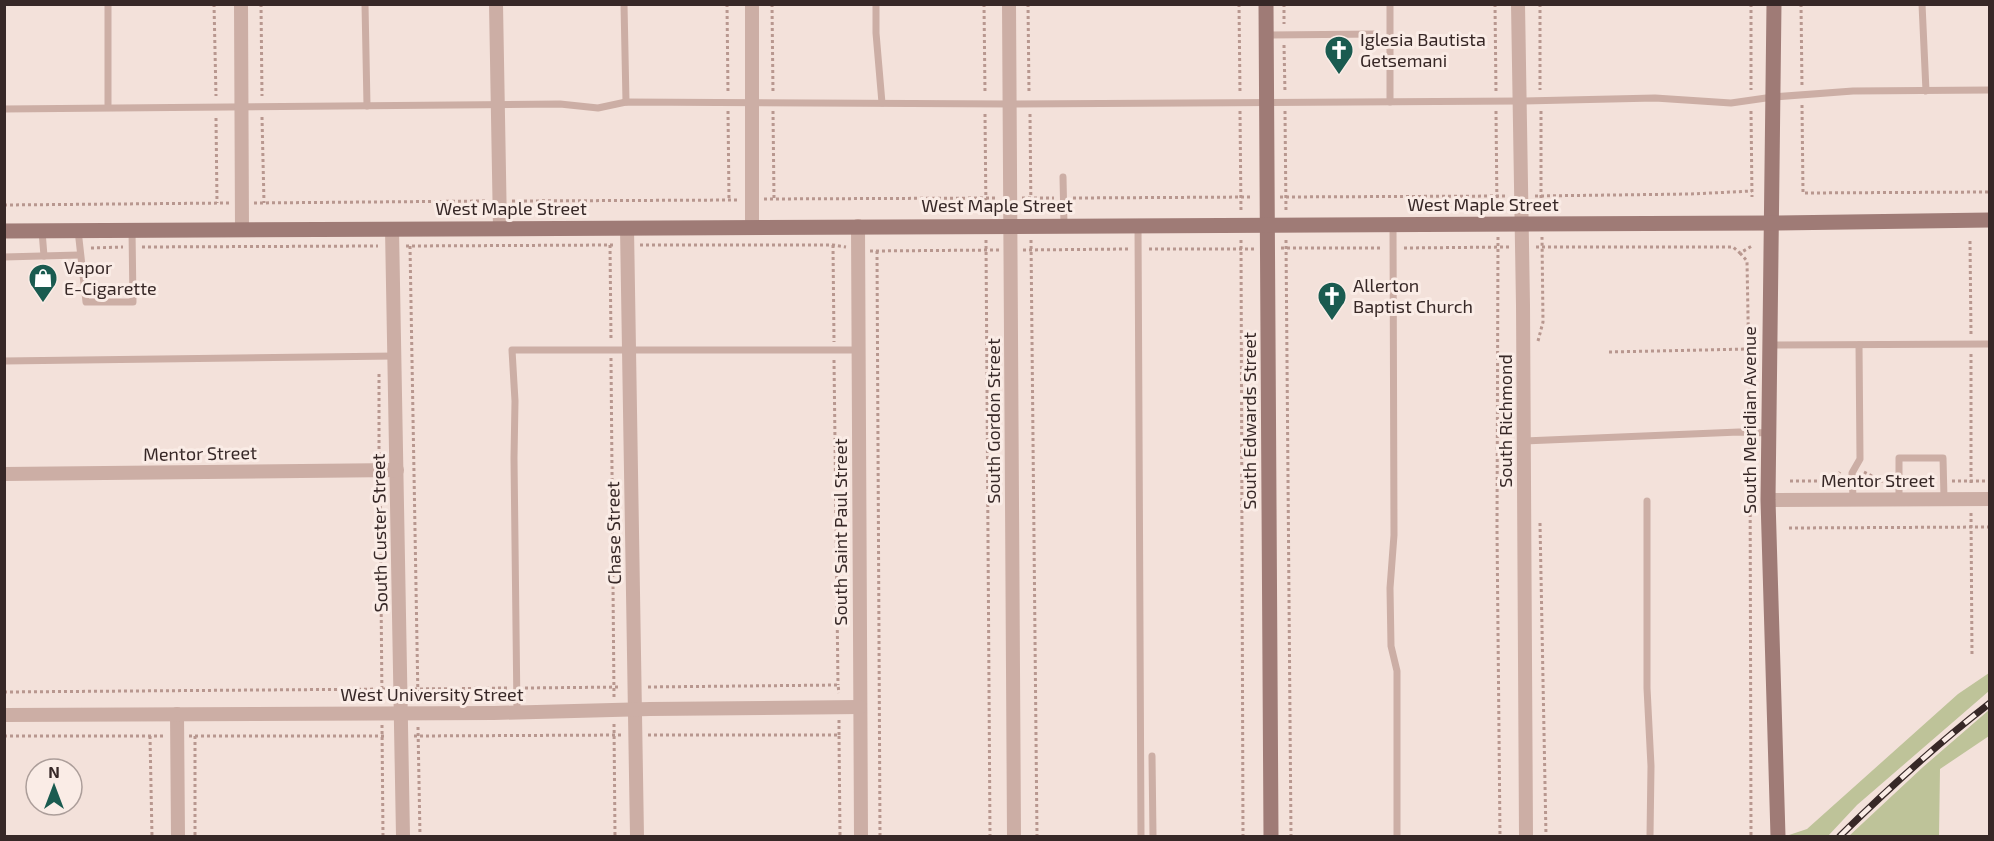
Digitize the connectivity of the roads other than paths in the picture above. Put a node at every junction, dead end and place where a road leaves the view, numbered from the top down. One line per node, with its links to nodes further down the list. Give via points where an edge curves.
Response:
1 (108, 4): 28 (lane)
2 (241, 4): 29 (street)
3 (365, 4): 27 (lane)
4 (496, 4): 26 (street)
5 (624, 4): 20 (lane)
6 (752, 4): 23 (street)
7 (876, 4): 24 (lane)
8 (1009, 4): 25 (street, South Gordon Street)
9 (1266, 4): 15 (street, South Edwards Street)
10 (1390, 4): 22 (lane)
11 (1518, 4): 19 (street, South Richmond)
12 (1774, 4): 18 (street, South Meridian Avenue)
13 (1922, 4): 17 (lane)
14 (1377, 34): 15 (lane)
15 (1266, 35): 21 (street, South Edwards Street)
16 (1989, 90): 17 (lane)
17 (1926, 91): 18 (lane)
18 (1773, 97): 19 (lane, via 1731,103 1655,98); 33 (street, South Meridian Avenue)
19 (1520, 101): 22 (lane); 35 (street, South Richmond)
20 (626, 102): 23 (lane); 26 (lane, via 598,108)
21 (1267, 102): 22 (lane); 25 (lane); 39 (street, South Edwards Street)
22 (1390, 102)
23 (752, 103): 24 (lane); 41 (street)
24 (882, 103): 25 (lane)
25 (1010, 104): 36 (street, South Gordon Street)
26 (498, 105): 27 (lane); 45 (street)
27 (366, 106): 29 (lane)
28 (108, 107): 29 (lane); 30 (lane)
29 (242, 107): 43 (street)
30 (4, 109)
31 (1063, 177): 37 (lane)
32 (1989, 220): 33 (street, West Maple Street)
33 (1771, 223): 35 (street, West Maple Street); 54 (street, South Meridian Avenue)
34 (1393, 224): 35 (street, West Maple Street); 39 (street, West Maple Street); 85 (lane, via 1394,535 1390,588 1391,646 1397,671)
35 (1521, 224): 61 (street, South Richmond)
36 (1011, 225): 37 (street, West Maple Street); 40 (street, West Maple Street); 81 (street, South Gordon Street)
37 (1064, 225): 38 (street, West Maple Street)
38 (1138, 225): 39 (street, West Maple Street); 82 (lane)
39 (1268, 225): 84 (street, South Edwards Street)
40 (858, 226): 41 (street, West Maple Street); 56 (street, South Saint Paul Street)
41 (752, 227): 42 (street, West Maple Street)
42 (627, 228): 45 (street, West Maple Street); 57 (street, Chase Street)
43 (242, 229): 44 (street, West Maple Street); 47 (street, West Maple Street)
44 (392, 229): 45 (street, West Maple Street); 58 (street, South Custer Street)
45 (500, 229)
46 (78, 230): 47 (street, West Maple Street); 49 (street, West Maple Street); 50 (lane)
47 (132, 230): 50 (lane, via 133,302 86,302)
48 (4, 231): 49 (street, West Maple Street)
49 (42, 231): 51 (lane)
50 (79, 251): 51 (lane)
51 (44, 256): 52 (lane)
52 (4, 257)
53 (1989, 344): 55 (lane)
54 (1770, 345): 55 (lane); 60 (street, South Meridian Avenue)
55 (1859, 345): 64 (lane, via 1860,459 1852,473)
56 (859, 350): 57 (lane); 70 (street, South Saint Paul Street)
57 (629, 351): 71 (street, Chase Street); 72 (lane, via 512,350)
58 (395, 356): 59 (lane); 62 (street, South Custer Street)
59 (4, 361)
60 (1768, 433): 61 (lane); 68 (street, South Meridian Avenue)
61 (1524, 441): 86 (street, South Richmond)
62 (397, 470): 63 (street, Mentor Street); 73 (street, South Custer Street)
63 (4, 474)
64 (1853, 498): 65 (street, Mentor Street); 68 (street, Mentor Street)
65 (1899, 498): 66 (street, Mentor Street); 66 (lane, via 1899,458 1943,458)
66 (1944, 498): 67 (street, Mentor Street)
67 (1989, 499)
68 (1768, 500): 88 (street, South Meridian Avenue)
69 (1647, 501): 87 (lane)
70 (860, 707): 71 (street, West University Street); 80 (street, South Saint Paul Street)
71 (635, 709): 72 (street, West University Street); 79 (street, Chase Street)
72 (517, 712): 73 (street, West University Street)
73 (401, 713): 74 (street, West University Street); 78 (street, South Custer Street)
74 (177, 714): 75 (street, West University Street); 77 (street)
75 (4, 715)
76 (1152, 756): 83 (lane)
77 (178, 837)
78 (403, 837)
79 (637, 837)
80 (861, 837)
81 (1014, 837)
82 (1141, 837)
83 (1153, 837)
84 (1270, 837)
85 (1397, 837)
86 (1526, 837)
87 (1650, 837)
88 (1778, 837)

